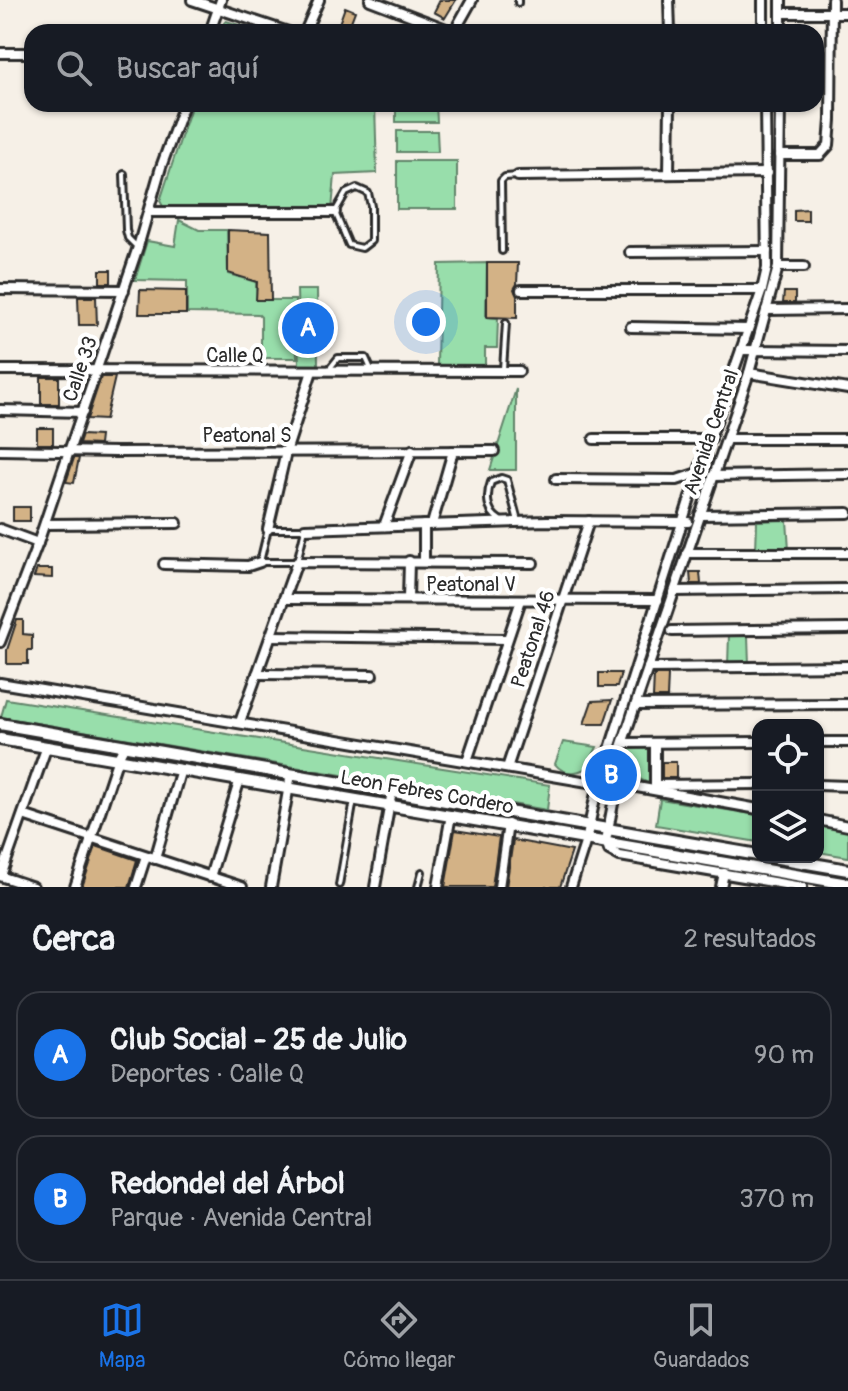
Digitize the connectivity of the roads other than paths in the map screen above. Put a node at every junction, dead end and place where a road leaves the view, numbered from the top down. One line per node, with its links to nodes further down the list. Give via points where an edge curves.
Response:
1 (192, 0): 9 (street)
2 (319, 0): 15 (street)
3 (370, 0): 16 (street)
4 (472, 0): 17 (street)
5 (669, 0): 18 (street)
6 (763, 0): 19 (street)
7 (781, 0): 10 (street)
8 (832, 0): 11 (street)
9 (220, 5): 13 (street); 14 (street)
10 (781, 13): 11 (street); 20 (street)
11 (833, 13): 12 (street); 27 (street, via 829,145 820,155)
12 (848, 13)
13 (213, 24)
14 (268, 24)
15 (308, 24)
16 (433, 24)
17 (458, 24)
18 (670, 24)
19 (763, 24)
20 (781, 24)
21 (0, 53): 22 (street)
22 (24, 53)
23 (181, 112): 32 (street, Calle 33)
24 (670, 112): 30 (street)
25 (765, 112): 28 (street, Avenida Central)
26 (780, 112): 27 (street, Avenida Central)
27 (779, 155): 38 (street, Avenida Central)
28 (767, 173): 30 (street); 36 (street, Avenida Central)
29 (124, 174): 34 (lane, via 126,230)
30 (669, 174): 31 (street)
31 (518, 176): 35 (lane, via 501,181)
32 (149, 212): 33 (street); 34 (street, Calle 33)
33 (335, 212): 33 (lane, via 350,190 368,193 368,245 349,245)
34 (138, 247): 41 (street, Calle 33)
35 (502, 251)
36 (767, 251): 37 (street); 43 (street, Avenida Central)
37 (630, 252)
38 (778, 267): 39 (street); 45 (street, Avenida Central)
39 (804, 267)
40 (0, 289): 41 (street)
41 (124, 290): 53 (street, Calle 33)
42 (521, 290): 43 (street)
43 (762, 290): 48 (street, Avenida Central)
44 (847, 309): 45 (street)
45 (766, 310): 50 (street, Avenida Central)
46 (506, 323): 57 (lane)
47 (631, 327): 48 (street)
48 (748, 329): 49 (street, Avenida Central)
49 (741, 350): 50 (street); 64 (street, Avenida Central)
50 (755, 350): 51 (street); 59 (street, Avenida Central)
51 (848, 351)
52 (0, 370): 53 (street, Calle Q)
53 (96, 371): 54 (street, Calle Q); 62 (street, Calle 33)
54 (312, 371): 55 (street, Calle Q); 72 (street)
55 (329, 371): 56 (street, Calle Q); 56 (lane, via 331,363 348,356 366,358)
56 (372, 371): 57 (street, Calle Q)
57 (503, 371): 58 (street, Calle Q)
58 (519, 371)
59 (749, 373): 60 (street); 65 (street, Avenida Central)
60 (848, 389)
61 (0, 410): 62 (street)
62 (83, 412): 71 (street, Calle 33)
63 (594, 439): 64 (street)
64 (711, 439): 73 (street, Avenida Central)
65 (727, 439): 66 (street); 75 (street, Avenida Central)
66 (848, 439)
67 (0, 450): 71 (street, Peatonal S)
68 (412, 450): 69 (street, Peatonal S); 72 (street, Peatonal S); 85 (street)
69 (453, 451): 70 (street, Peatonal S); 84 (street)
70 (494, 451)
71 (69, 452): 72 (street, Peatonal S); 83 (street, Calle 33)
72 (286, 452): 87 (street)
73 (698, 473): 76 (street, via 677,480); 81 (street, Avenida Central)
74 (848, 474): 75 (street)
75 (713, 476): 78 (street, Avenida Central)
76 (556, 479)
77 (848, 513): 78 (street)
78 (699, 519): 81 (street); 90 (street, Avenida Central)
79 (589, 521): 80 (street); 81 (street); 103 (street, Peatonal 46)
80 (519, 522): 80 (lane, via 507,480 495,479 487,496 493,515); 84 (street)
81 (684, 522): 104 (street, Avenida Central)
82 (177, 523): 83 (street)
83 (45, 524): 89 (street, Calle 33)
84 (428, 524): 85 (street); 95 (street)
85 (384, 526): 88 (street)
86 (0, 529): 89 (street)
87 (268, 529): 88 (lane); 93 (lane)
88 (305, 529): 94 (lane)
89 (38, 543): 109 (street, Calle 33)
90 (687, 553): 91 (street); 99 (street, Avenida Central)
91 (848, 553)
92 (409, 561): 94 (street); 95 (street); 101 (street)
93 (260, 562): 94 (lane); 97 (street)
94 (297, 562): 100 (street)
95 (424, 562): 96 (street)
96 (533, 563)
97 (164, 564)
98 (848, 589): 99 (street)
99 (675, 591): 111 (street, Avenida Central)
100 (284, 599): 101 (street, Peatonal V); 107 (street)
101 (408, 599): 102 (street, Peatonal V)
102 (521, 600): 103 (street, Peatonal V); 108 (street)
103 (563, 600): 104 (street, Peatonal V); 131 (street, Peatonal 46)
104 (658, 600): 128 (street, Avenida Central)
105 (848, 629): 106 (street)
106 (672, 631)
107 (271, 636): 108 (street); 112 (street)
108 (507, 639): 130 (street)
109 (0, 642)
110 (848, 666): 111 (street)
111 (648, 668): 116 (street, Avenida Central)
112 (257, 674): 113 (street); 117 (street)
113 (372, 675)
114 (0, 683): 117 (street)
115 (848, 704): 116 (street)
116 (636, 705): 123 (street, Avenida Central)
117 (240, 722): 130 (street)
118 (0, 724): 125 (street, Leon Febres Cordero)
119 (0, 739): 126 (street, Leon Febres Cordero)
120 (752, 742): 124 (street)
121 (824, 742): 122 (street)
122 (848, 742)
123 (623, 743): 124 (street); 129 (street, Avenida Central)
124 (655, 744): 135 (street, via 655,785)
125 (125, 745): 127 (street); 133 (street, Leon Febres Cordero)
126 (47, 746): 127 (street, Leon Febres Cordero); 146 (street)
127 (118, 758): 132 (street, Leon Febres Cordero); 153 (street)
128 (607, 758): 129 (street); 136 (street, via 593,770)
129 (619, 760): 137 (street, via 628,770)
130 (467, 761): 131 (street)
131 (507, 768): 136 (street)
132 (181, 769): 134 (street, Leon Febres Cordero); 156 (street)
133 (291, 774): 140 (street); 141 (street, Leon Febres Cordero)
134 (240, 779): 140 (street, Leon Febres Cordero); 164 (street)
135 (752, 784)
136 (596, 785): 142 (street); 152 (street)
137 (626, 785): 142 (street); 145 (street)
138 (824, 785): 139 (street)
139 (848, 786)
140 (289, 787): 143 (street, Leon Febres Cordero); 173 (street)
141 (392, 791): 144 (street); 152 (street, Leon Febres Cordero)
142 (615, 793): 151 (street)
143 (354, 798): 144 (street, Leon Febres Cordero); 168 (lane)
144 (389, 803): 147 (street, Leon Febres Cordero); 174 (street)
145 (752, 808)
146 (23, 815): 153 (street); 163 (street)
147 (451, 815): 149 (street, Leon Febres Cordero); 176 (street)
148 (824, 821): 150 (street)
149 (508, 824): 152 (street, Leon Febres Cordero); 177 (street)
150 (848, 826)
151 (608, 829): 152 (street, Leon Febres Cordero); 154 (street); 155 (street, Leon Febres Cordero)
152 (588, 832): 154 (street, Leon Febres Cordero); 178 (street)
153 (92, 838): 156 (street); 170 (street)
154 (606, 841): 158 (street, Leon Febres Cordero)
155 (752, 854)
156 (151, 857): 164 (street); 171 (street)
157 (807, 863): 159 (street)
158 (702, 864): 160 (street, Leon Febres Cordero); 162 (street)
159 (848, 870)
160 (742, 871): 162 (street); 165 (street, Leon Febres Cordero); 165 (street)
161 (422, 872): 175 (lane)
162 (724, 873): 179 (street)
163 (0, 876): 166 (street)
164 (210, 877): 172 (street)
165 (787, 883): 167 (street, Leon Febres Cordero); 180 (street)
166 (14, 884): 169 (street)
167 (848, 884)
168 (339, 885)
169 (33, 887)
170 (75, 887)
171 (136, 887)
172 (242, 887)
173 (271, 887)
174 (376, 887)
175 (418, 887)
176 (438, 887)
177 (499, 887)
178 (571, 887)
179 (721, 887)
180 (802, 887)

